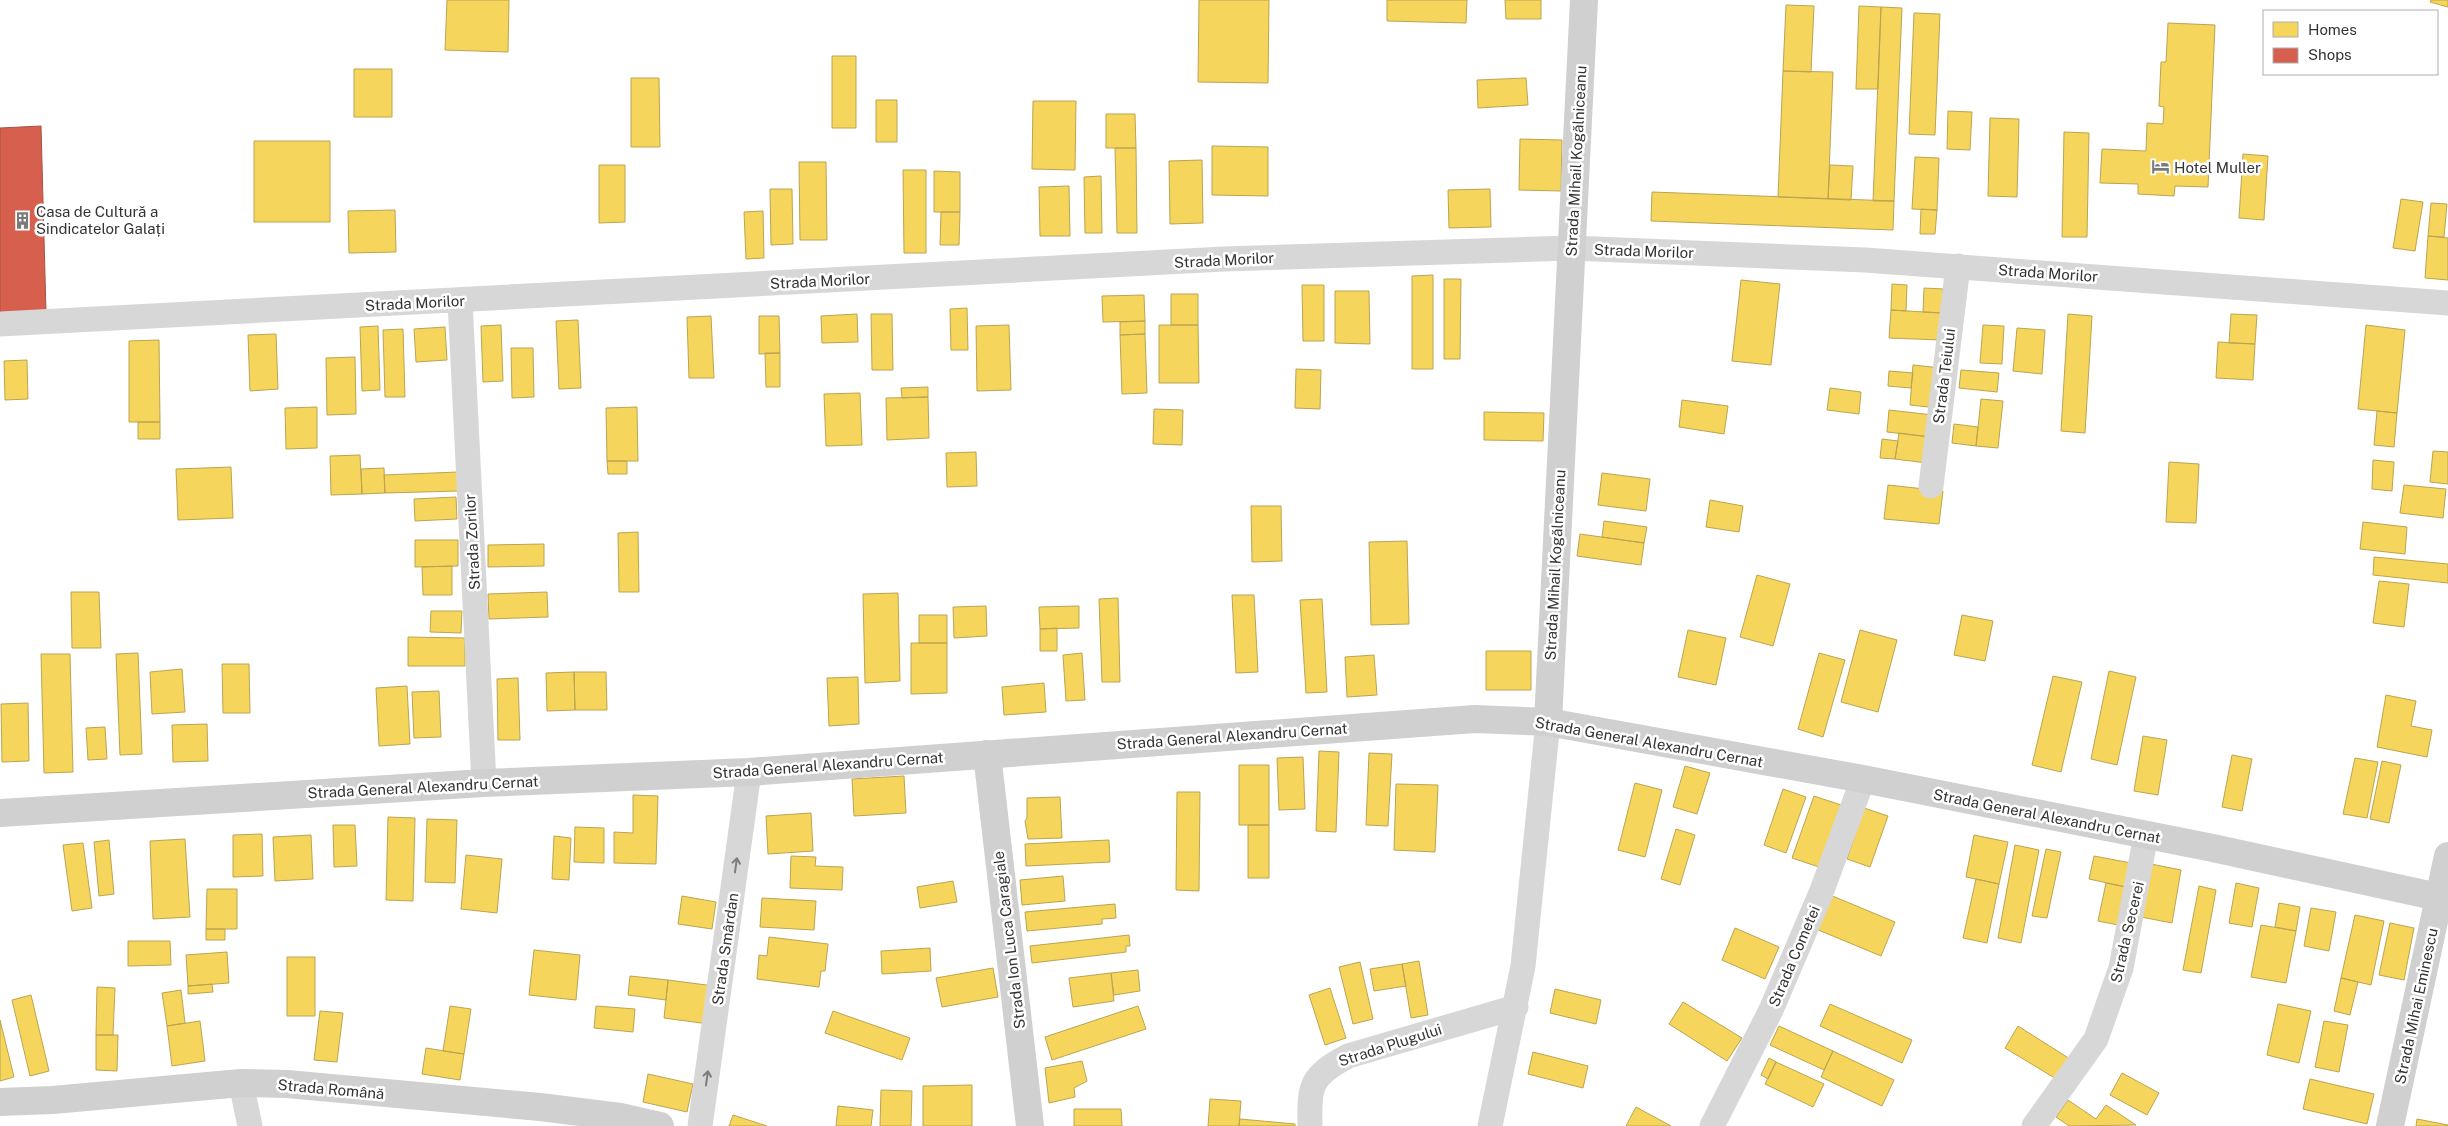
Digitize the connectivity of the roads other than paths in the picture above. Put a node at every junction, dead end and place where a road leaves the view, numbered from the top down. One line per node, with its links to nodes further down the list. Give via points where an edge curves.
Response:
1 (1584, 0): 2 (street, Strada Mihail Kogălniceanu)
2 (1572, 248): 3 (street, Strada Morilor); 4 (street, Strada Morilor, via 1224,259); 8 (street, Strada Mihail Kogălniceanu)
3 (1958, 266): 5 (street, Strada Morilor); 7 (street, Strada Teiului)
4 (460, 301): 6 (street, Strada Morilor); 12 (street, Strada Zorilor)
5 (2448, 303)
6 (0, 324)
7 (1931, 486)
8 (1548, 722): 9 (street, Strada General Alexandru Cernat, via 1475,719); 11 (street, Strada General Alexandru Cernat); 17 (street, Strada Mihail Kogălniceanu)
9 (987, 754): 10 (street, Strada General Alexandru Cernat); 23 (street, Strada Ion Luca Caragiale)
10 (749, 772): 12 (street, Strada General Alexandru Cernat); 22 (street, Strada Smârdan, one-way to 10)
11 (1863, 779): 14 (street, Strada General Alexandru Cernat); 26 (street, Strada Cometei, via 1822,893 1771,1010)
12 (484, 783): 13 (street, Strada General Alexandru Cernat)
13 (0, 814)
14 (2146, 835): 16 (street, Strada General Alexandru Cernat); 27 (street, Strada Secerei, via 2121,968 2096,1039)
15 (2448, 856): 16 (street, Strada Mihai Eminescu)
16 (2444, 898): 28 (street, Strada Mihai Eminescu)
17 (1516, 1006): 24 (street, Strada Plugului, via 1348,1056 1326,1068 1314,1082); 25 (street, Strada Mihail Kogălniceanu)
18 (241, 1083): 19 (street, Strada Română); 20 (street); 21 (street, Strada Română, via 287,1084 540,1107)
19 (0, 1102)
20 (250, 1126)
21 (660, 1126)
22 (700, 1126)
23 (1030, 1126)
24 (1310, 1126)
25 (1490, 1126)
26 (1712, 1126)
27 (2034, 1126)
28 (2390, 1126)

